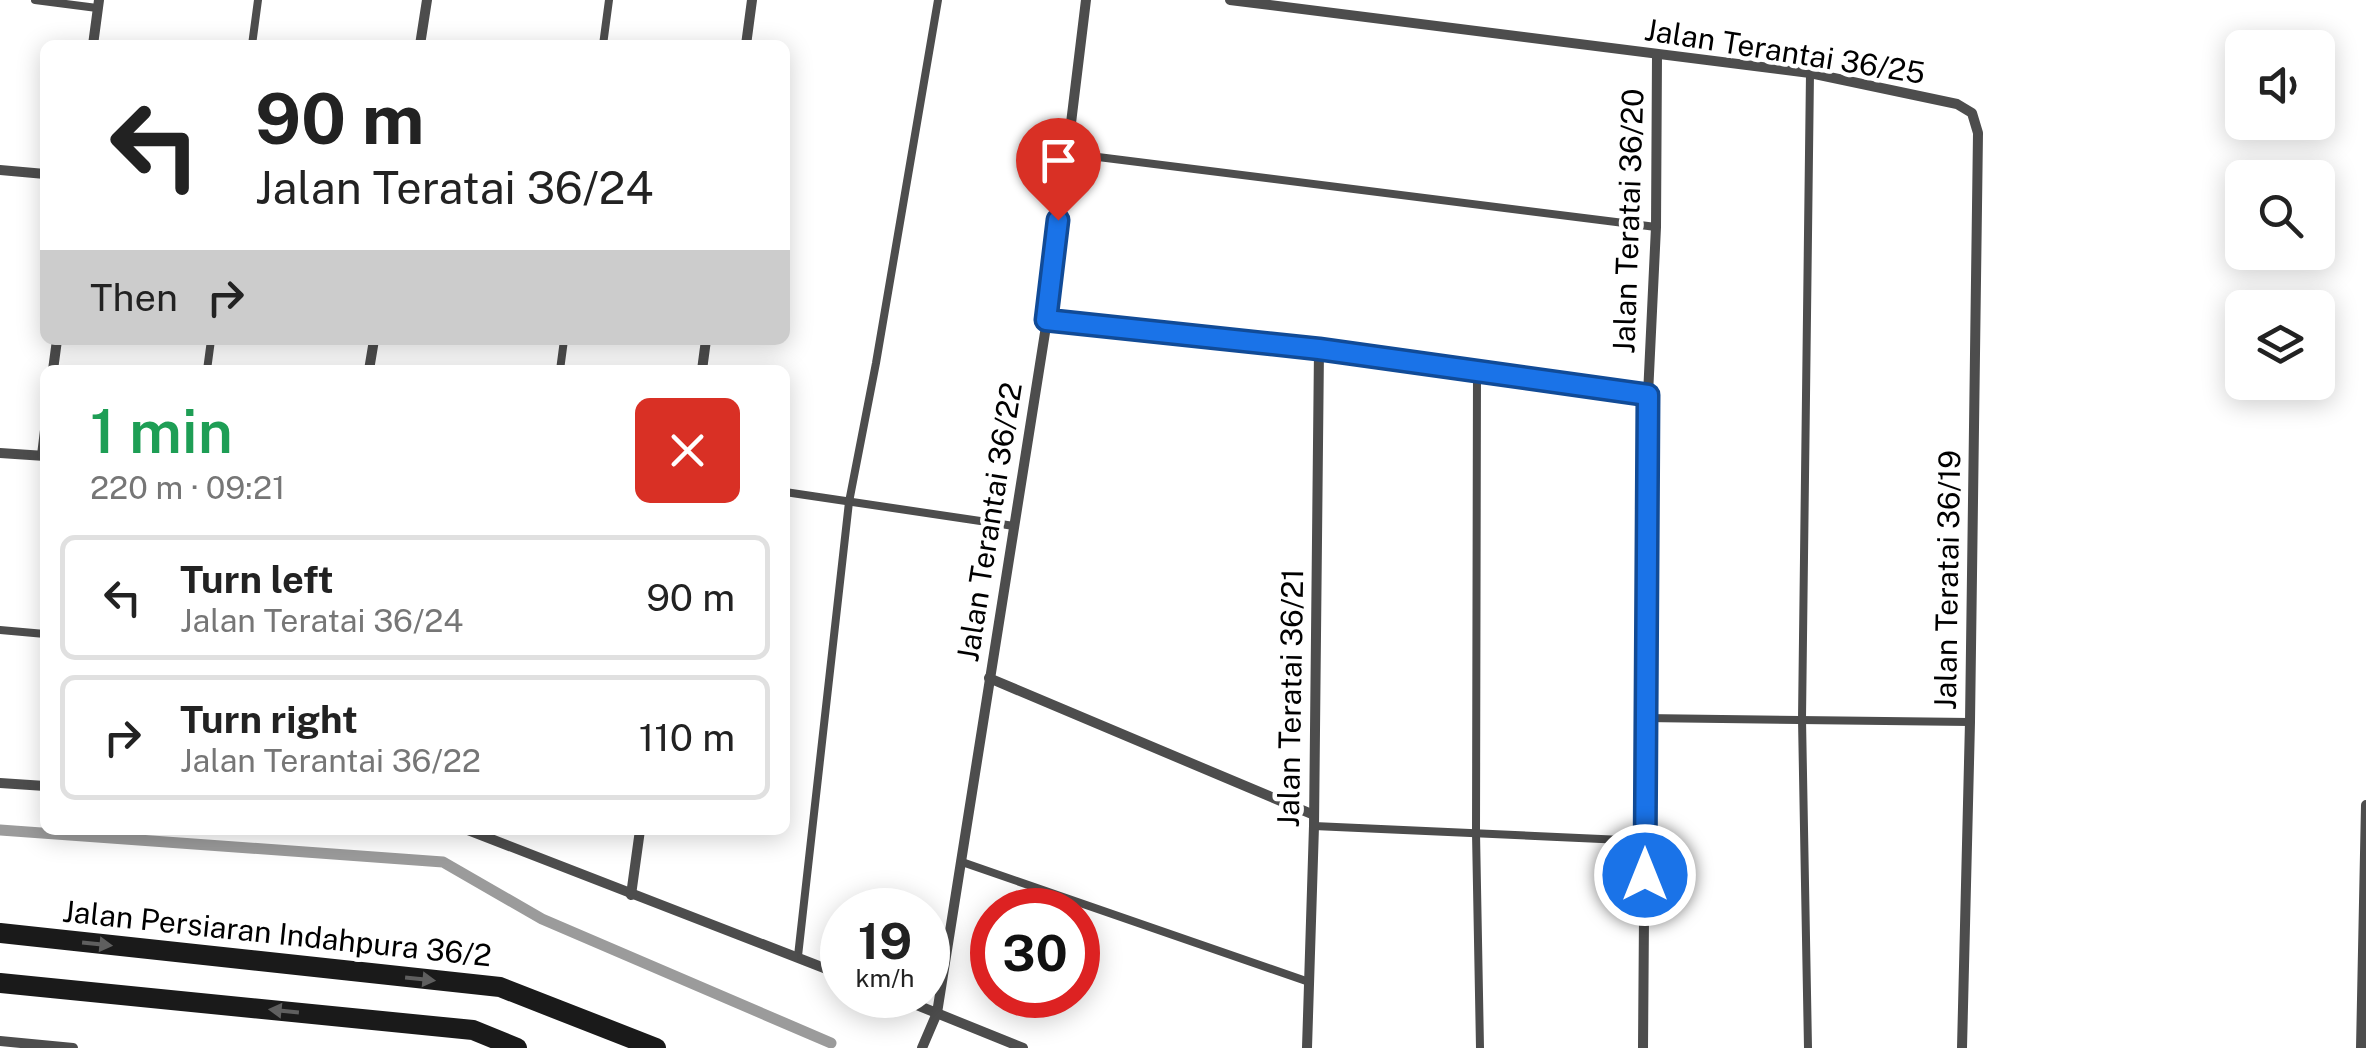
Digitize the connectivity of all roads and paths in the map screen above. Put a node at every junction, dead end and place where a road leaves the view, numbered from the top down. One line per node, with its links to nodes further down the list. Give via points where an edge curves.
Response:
1 (35, 0): 9 (lane)
2 (258, 0): 11 (lane)
3 (427, 0): 12 (street)
4 (609, 0): 13 (lane)
5 (752, 0): 14 (street)
6 (938, 0): 29 (lane)
7 (1086, 0): 18 (street, Jalan Terantai 36/22)
8 (1230, 0): 15 (street, Jalan Terantai 36/25)
9 (98, 4): 10 (street)
10 (94, 40)
11 (253, 40)
12 (421, 40)
13 (604, 40)
14 (747, 40)
15 (1657, 56): 16 (street, Jalan Terantai 36/25); 21 (street, Jalan Teratai 36/20)
16 (1810, 73): 17 (street, Jalan Terantai 36/25, via 1957,104); 35 (lane)
17 (1972, 113): 36 (street, Jalan Teratai 36/19, via 1978,152)
18 (1066, 153): 21 (lane); 22 (street, Jalan Terantai 36/22)
19 (0, 170): 20 (street)
20 (40, 174)
21 (1656, 227): 25 (street, Jalan Teratai 36/20)
22 (1046, 320): 23 (street); 30 (street, Jalan Terantai 36/22)
23 (1319, 349): 24 (street); 40 (street, Jalan Teratai 36/21)
24 (1477, 370): 25 (street); 41 (lane)
25 (1648, 395): 34 (street, Jalan Teratai 36/20)
26 (0, 452): 27 (street)
27 (40, 455)
28 (790, 493): 29 (lane)
29 (850, 502): 30 (lane); 49 (lane)
30 (1014, 526): 33 (street, Jalan Terantai 36/22)
31 (0, 630): 32 (lane)
32 (40, 634)
33 (989, 678): 40 (street); 45 (street, Jalan Terantai 36/22)
34 (1644, 718): 35 (lane); 44 (street, Jalan Teratai 36/20)
35 (1802, 719): 36 (lane); 64 (lane)
36 (1970, 722): 65 (street, Jalan Teratai 36/19)
37 (0, 783): 38 (street)
38 (40, 786)
39 (2366, 804): 66 (street)
40 (1314, 821): 41 (lane); 51 (street, Jalan Teratai 36/21)
41 (1476, 833): 44 (lane); 62 (lane)
42 (481, 835): 46 (street)
43 (639, 835): 46 (street)
44 (1645, 840): 63 (street, Jalan Teratai 36/20)
45 (962, 862): 47 (street, Jalan Terantai 36/22); 51 (lane)
46 (631, 895): 49 (street)
47 (950, 932)
48 (0, 933): 58 (street, Jalan Persiaran Indahpura 36/2, one-way to 58, via 500,987)
49 (798, 956): 50 (street)
50 (820, 965)
51 (1309, 982): 61 (street, Jalan Teratai 36/21)
52 (0, 983): 57 (street, one-way to 52, via 473,1030)
53 (934, 1018): 59 (street, Jalan Terantai 36/22)
54 (948, 1018): 60 (street)
55 (0, 1042): 56 (street)
56 (73, 1048)
57 (517, 1048)
58 (656, 1048)
59 (922, 1048)
60 (1022, 1048)
61 (1307, 1048)
62 (1480, 1048)
63 (1642, 1048)
64 (1808, 1048)
65 (1962, 1048)
66 (2361, 1048)

